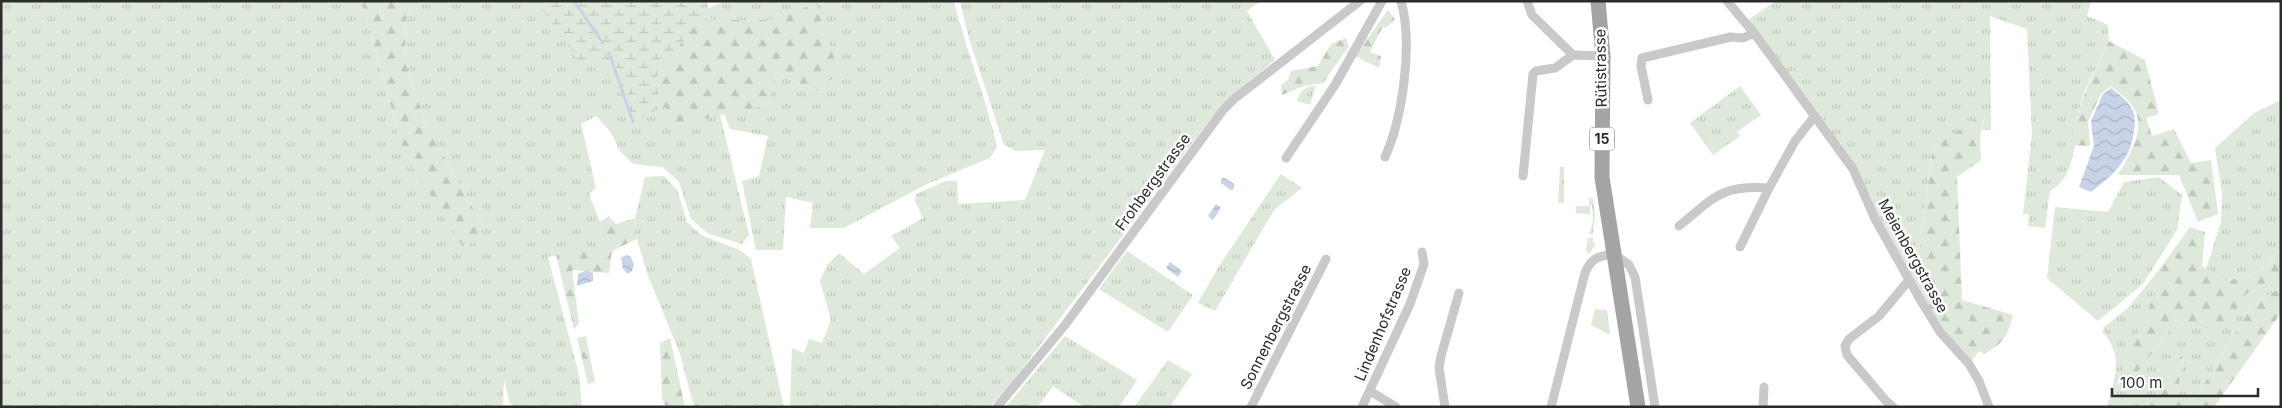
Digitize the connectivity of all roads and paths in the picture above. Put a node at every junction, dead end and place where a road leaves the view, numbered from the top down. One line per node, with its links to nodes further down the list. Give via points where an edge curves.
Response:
1 (1360, 1): 25 (street, Frohbergstrasse, via 1223,110 1060,332)
2 (1382, 1): 13 (street, via 1335,85)
3 (1401, 1): 12 (street, via 1406,36 1400,105 1394,135)
4 (1527, 1): 8 (street, via 1532,15)
5 (1598, 1): 9 (main road, Rütistrasse / 15)
6 (1727, 1): 7 (street, Meienbergstrasse)
7 (1754, 34): 10 (street, via 1642,58); 11 (street, Meienbergstrasse)
8 (1574, 55): 9 (street); 14 (street, via 1555,68 1533,74)
9 (1603, 56): 19 (main road, Rütistrasse / 15, via 1601,170)
10 (1648, 100)
11 (1814, 117): 15 (street, via 1795,142); 21 (street, Meienbergstrasse, via 1853,168 1874,219)
12 (1385, 157)
13 (1286, 158)
14 (1523, 176)
15 (1769, 188): 16 (street, via 1739,187 1722,193); 17 (street)
16 (1679, 226)
17 (1740, 247)
18 (1422, 252): 24 (street, Lindenhofstrasse, via 1424,264 1410,304)
19 (1614, 254): 30 (street, via 1599,256 1584,273); 31 (main road, Rütistrasse / 15); 32 (street, via 1630,265 1635,277)
20 (1326, 259): 26 (street, Sonnenbergstrasse)
21 (1909, 280): 34 (street, via 1878,316 1845,346 1847,355); 35 (street, Meienbergstrasse, via 1940,332 1979,380)
22 (1459, 292): 29 (street, via 1441,356)
23 (1764, 387): 33 (street)
24 (1370, 391): 27 (street, Lindenhofstrasse); 28 (street)
25 (997, 407)
26 (1251, 407)
27 (1362, 407)
28 (1396, 407)
29 (1445, 407)
30 (1551, 407)
31 (1638, 407)
32 (1655, 407)
33 (1763, 407)
34 (1893, 407)
35 (1988, 407)

